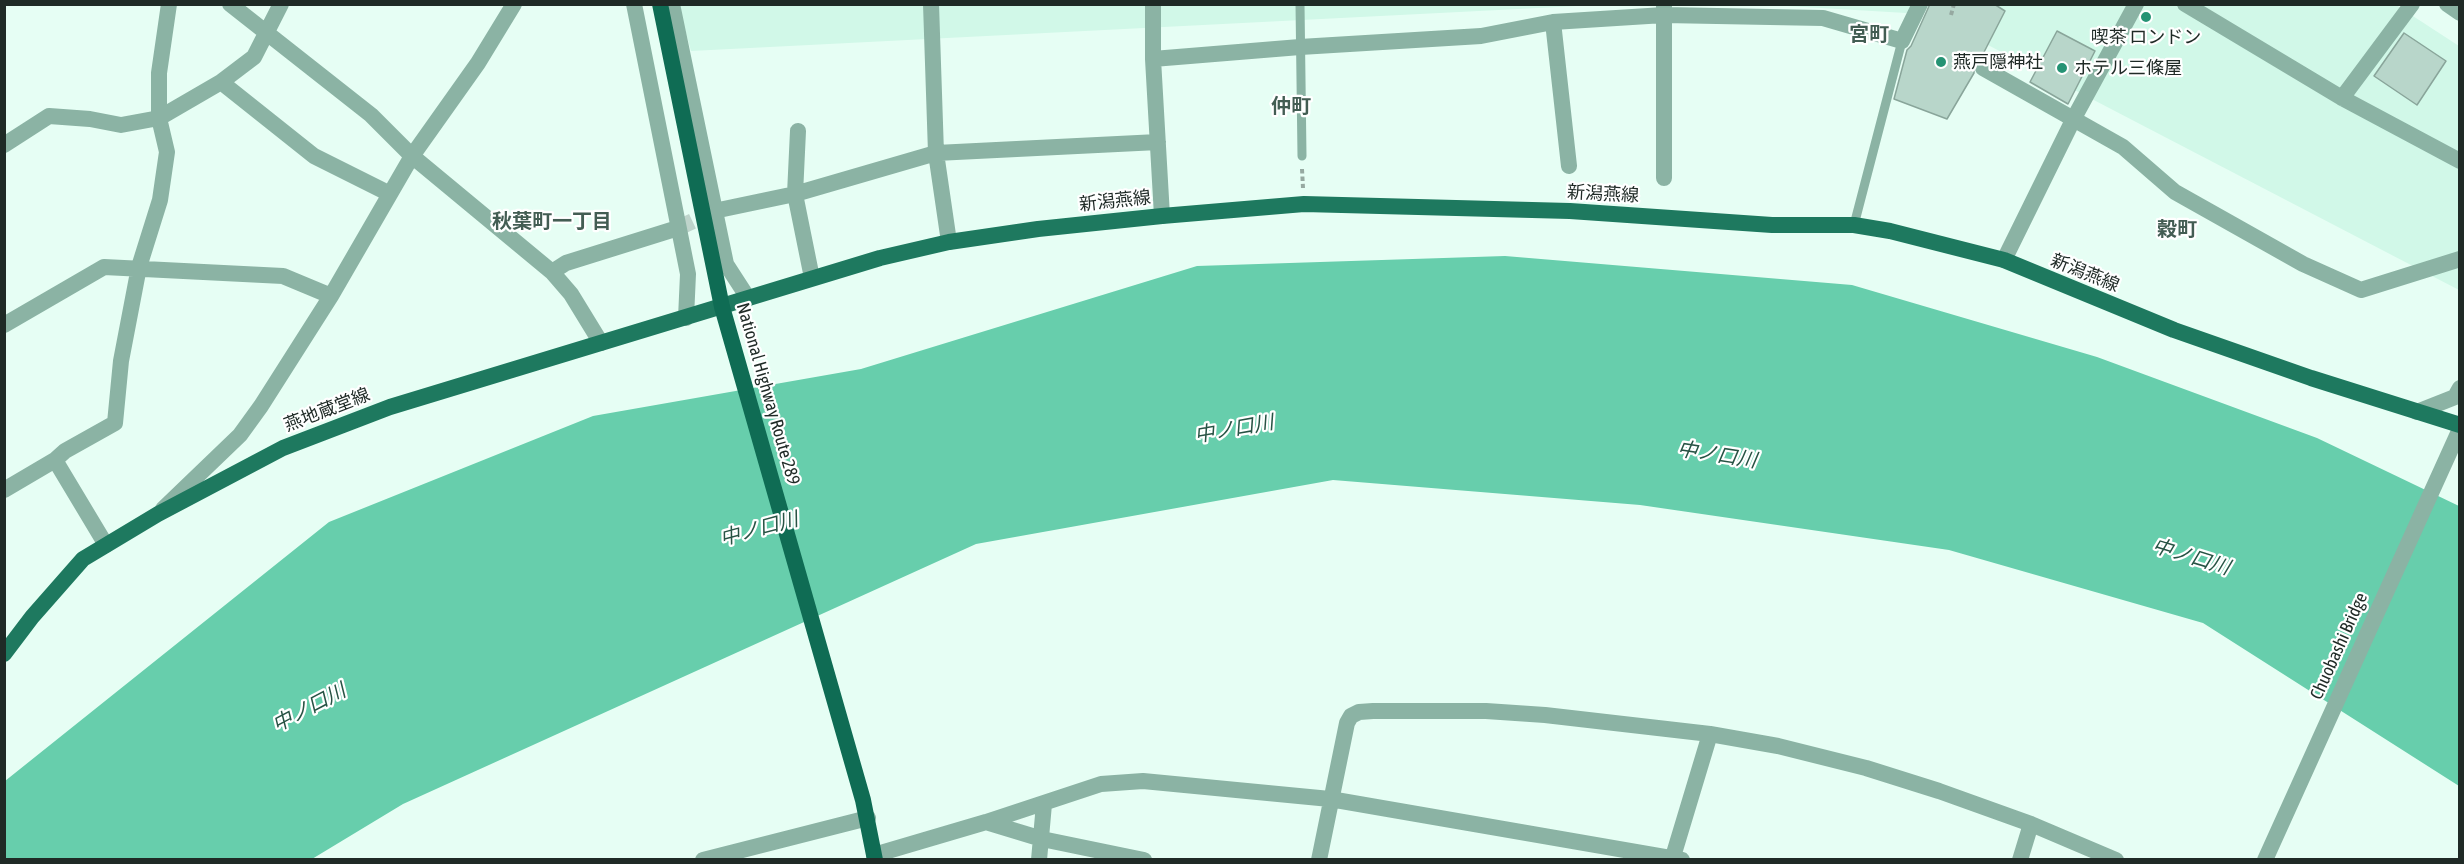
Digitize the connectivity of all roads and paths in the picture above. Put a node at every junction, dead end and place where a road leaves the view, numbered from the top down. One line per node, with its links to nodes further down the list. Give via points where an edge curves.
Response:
1 (170, 4): 28 (street, via 159,73)
2 (230, 4): 21 (street)
3 (281, 4): 21 (street)
4 (514, 4): 34 (street)
5 (634, 4): 45 (street)
6 (660, 4): 54 (highway, National Highway Route 289)
7 (672, 4): 42 (street)
8 (930, 4): 33 (street)
9 (1153, 4): 24 (street)
10 (1300, 4): 23 (lane)
11 (1920, 4): 22 (street)
12 (1954, 4): 19 (path)
13 (2136, 4): 29 (street)
14 (2185, 4): 27 (street)
15 (2412, 4): 27 (street)
16 (2446, 4): 18 (street)
17 (1664, 10): 20 (street); 22 (street, via 1823,18); 38 (street)
18 (2460, 13)
19 (1951, 15)
20 (1553, 22): 23 (street, via 1480,36); 37 (street)
21 (265, 32): 26 (street, via 254,57); 34 (street, via 371,115)
22 (1902, 40): 44 (lane)
23 (1300, 47): 24 (street); 35 (lane)
24 (1154, 59): 31 (street)
25 (1983, 68): 29 (street)
26 (221, 82): 28 (street); 39 (street, via 314,156)
27 (2342, 98): 36 (street)
28 (159, 118): 32 (street, via 121,125 90,118 49,116); 49 (street, via 167,152 160,200)
29 (2074, 118): 47 (street, via 2123,147 2175,192 2303,264 2361,290); 48 (street)
30 (798, 131): 40 (street)
31 (1158, 142): 33 (street); 43 (street)
32 (4, 145)
33 (936, 153): 40 (street); 46 (street)
34 (412, 156): 39 (street); 50 (street)
35 (1302, 156): 41 (path)
36 (2460, 161)
37 (1569, 166)
38 (1664, 178)
39 (390, 194): 52 (street)
40 (795, 194): 42 (street); 51 (street)
41 (1304, 204): 43 (main road, 新潟燕線); 44 (main road, 新潟燕線, via 1570,211 1772,225)
42 (714, 211): 53 (street, via 726,264)
43 (1162, 216): 46 (main road, 新潟燕線)
44 (1854, 225): 48 (main road, 新潟燕線)
45 (678, 228): 50 (street, via 566,263); 55 (street, via 688,274)
46 (949, 242): 51 (main road, 新潟燕線)
47 (2460, 259)
48 (2004, 260): 59 (main road, 新潟燕線, via 2174,330)
49 (139, 267): 52 (street, via 283,276); 56 (street, via 104,267); 61 (street, via 121,361 116,423)
50 (552, 272): 57 (street, via 571,294)
51 (812, 278): 53 (main road, 新潟燕線)
52 (331, 296): 63 (street, via 240,435)
53 (748, 298): 54 (main road, 新潟燕線)
54 (722, 308): 55 (main road, 燕地蔵堂線); 69 (highway, National Highway Route 289)
55 (686, 318): 57 (main road, 燕地蔵堂線)
56 (4, 325)
57 (601, 343): 63 (main road, 燕地蔵堂線, via 390,407 293,443)
58 (2460, 388): 59 (street, via 2455,396)
59 (2417, 412): 60 (main road, 新潟燕線)
60 (2460, 427): 82 (street, Chuobashi Bridge)
61 (55, 460): 62 (street); 64 (street)
62 (4, 490)
63 (158, 514): 64 (main road, 燕地蔵堂線)
64 (106, 545): 65 (main road, 燕地蔵堂線, via 83,559)
65 (4, 654)
66 (1710, 734): 67 (street, via 1486,711 1359,711 1351,716 1343,733); 71 (street, via 1832,758); 75 (street)
67 (1330, 799): 68 (street, via 1143,780 1101,783); 75 (street); 79 (street)
68 (1044, 804): 70 (street); 72 (street)
69 (868, 818): 73 (street); 74 (highway, National Highway Route 289)
70 (986, 822): 72 (street); 74 (street)
71 (2031, 824): 80 (street); 81 (street)
72 (1042, 839): 77 (street); 78 (street)
73 (744, 854): 76 (street)
74 (875, 857)
75 (1675, 859)
76 (703, 860)
77 (1039, 860)
78 (1144, 860)
79 (1319, 860)
80 (2020, 860)
81 (2116, 860)
82 (2265, 860)

